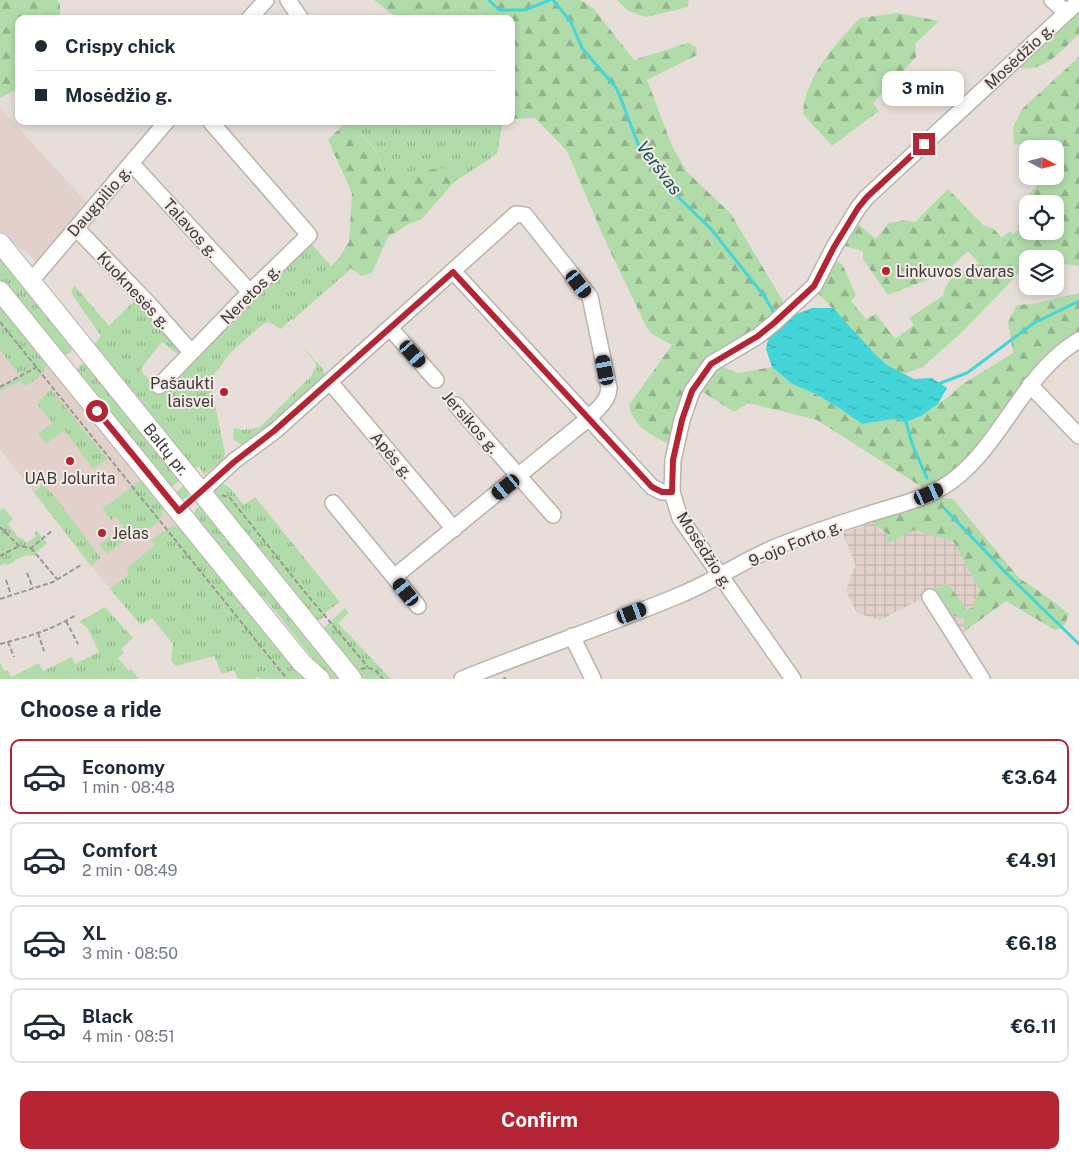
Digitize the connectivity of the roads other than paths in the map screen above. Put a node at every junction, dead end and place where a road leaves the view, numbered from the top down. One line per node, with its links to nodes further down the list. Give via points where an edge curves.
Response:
1 (266, 0): 6 (street)
2 (288, 0): 7 (street)
3 (1052, 0): 5 (street)
4 (1079, 1): 5 (street, Mosėdžio g.)
5 (1066, 12): 30 (street, Mosėdžio g., via 867,197 834,247 814,286 758,336 711,364 692,391 682,420 673,460)
6 (253, 15)
7 (299, 15)
8 (164, 125): 10 (street, Daugpilio g.)
9 (213, 125): 16 (street, Neretos g., via 309,235)
10 (132, 164): 11 (street, Daugpilio g.); 16 (street, Talavos g.)
11 (76, 228): 14 (street, Daugpilio g.); 20 (street, Kuoknesės g.)
12 (0, 243): 14 (main road, Baltų pr.)
13 (453, 272): 17 (street); 27 (street); 27 (street, via 516,214 525,215 590,297 609,388 606,400)
14 (31, 281): 19 (main road, Baltų pr.)
15 (0, 291): 21 (main road, Baltų pr.)
16 (250, 292): 20 (street, Neretos g.)
17 (390, 328): 22 (street, Jersikos g.); 23 (street)
18 (1079, 340): 24 (street, 9-ojo Forto g.)
19 (86, 349): 21 (main road); 31 (main road, Baltų pr.)
20 (191, 352): 25 (street, Neretos g.)
21 (62, 369): 33 (main road, Baltų pr.)
22 (436, 380)
23 (330, 382): 31 (street, via 234,462); 35 (street, Apės g.)
24 (1030, 385): 28 (street); 36 (street, 9-ojo Forto g., via 979,454 942,488 776,547)
25 (159, 386)
26 (456, 405): 29 (street, Jersikos g.)
27 (588, 418): 29 (street); 30 (street, via 652,487)
28 (1079, 436)
29 (519, 476): 34 (street, Jersikos g.); 35 (street)
30 (672, 492): 36 (street, Mosėdžio g., via 680,518)
31 (203, 494): 33 (main road); 43 (main road, Baltų pr.)
32 (333, 503): 37 (street)
33 (179, 511): 41 (main road, Baltų pr.)
34 (552, 516)
35 (454, 529): 37 (street)
36 (721, 575): 40 (street, 9-ojo Forto g., via 681,595); 46 (street, Mosėdžio g.)
37 (394, 577): 39 (street)
38 (930, 597): 47 (street)
39 (418, 606)
40 (572, 636): 44 (street, 9-ojo Forto g.); 45 (street)
41 (306, 671): 42 (main road, Baltų pr.)
42 (320, 679)
43 (352, 679)
44 (462, 679)
45 (593, 679)
46 (793, 679)
47 (982, 679)

